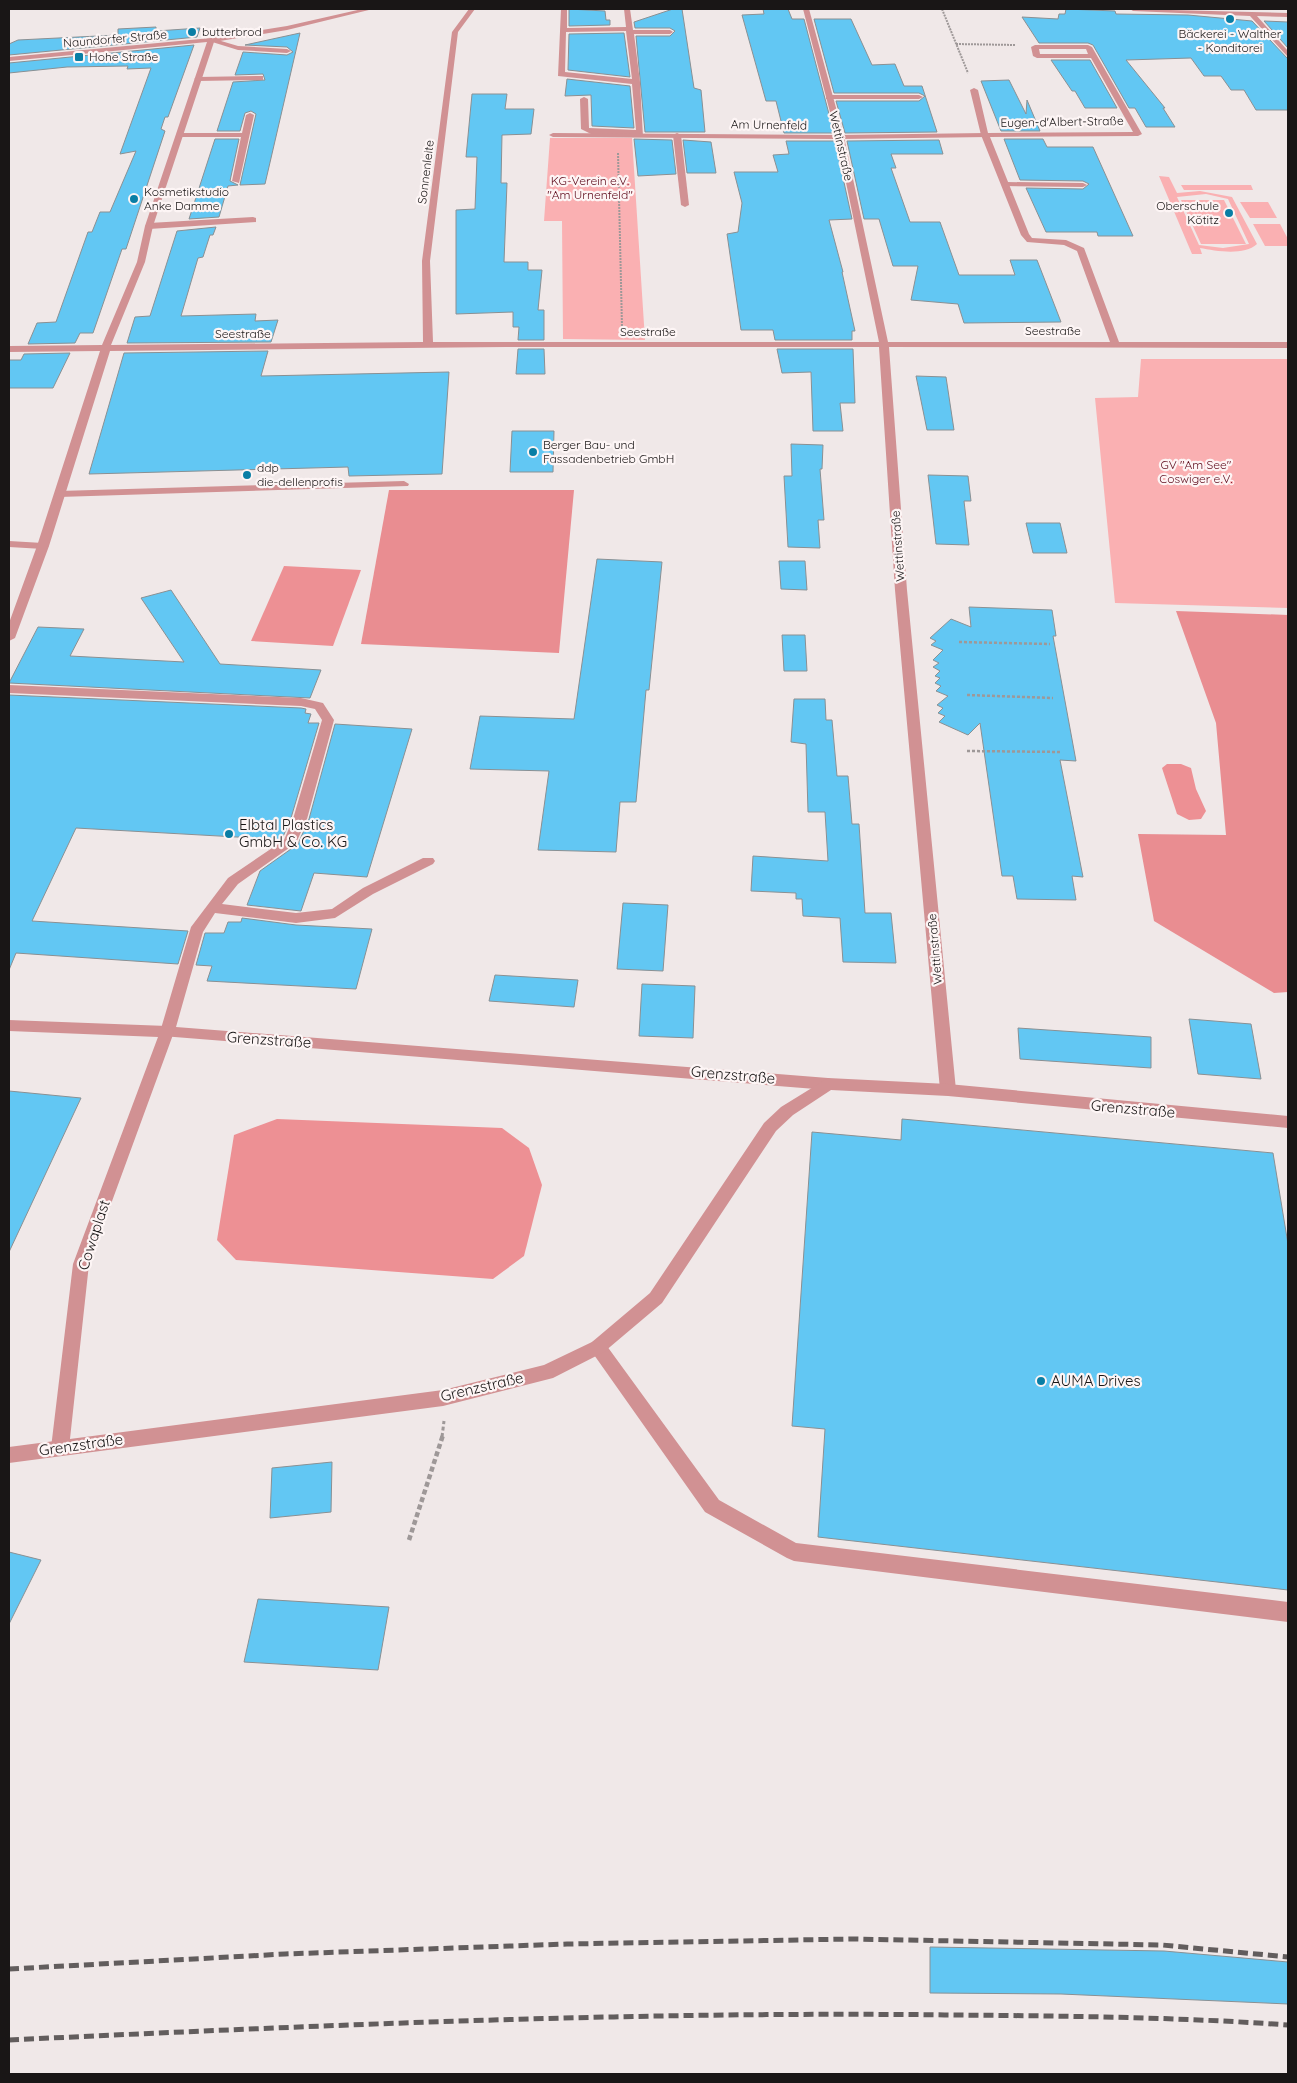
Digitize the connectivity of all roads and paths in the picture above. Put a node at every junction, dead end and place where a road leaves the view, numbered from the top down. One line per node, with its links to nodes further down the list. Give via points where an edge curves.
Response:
1 (370, 9): 15 (street, Naundorfer Straße, via 287,28)
2 (472, 9): 44 (street, Sonnenleite, via 454,32 426,261)
3 (564, 9): 12 (street)
4 (627, 9): 13 (street)
5 (806, 9): 25 (street, Wettinstraße)
6 (942, 9): 16 (path)
7 (1133, 9): 8 (street)
8 (1174, 9): 9 (street)
9 (1230, 11): 10 (street)
10 (1253, 15): 11 (street); 19 (street)
11 (1288, 15)
12 (562, 30): 13 (street); 23 (street, via 561,74)
13 (630, 31): 14 (street); 23 (street)
14 (670, 32)
15 (211, 40): 18 (street, via 238,48); 20 (street, Naundorfer Straße); 22 (street)
16 (956, 44): 17 (path); 24 (path)
17 (1035, 47): 33 (street, Eugen-d'Albert-Straße, via 1088,47 1138,134)
18 (287, 51)
19 (1288, 55)
20 (9, 59)
21 (260, 78): 22 (street)
22 (198, 79): 30 (street)
23 (636, 82): 29 (street)
24 (974, 90): 33 (street, Eugen-d'Albert-Straße)
25 (830, 97): 26 (street); 35 (street, Wettinstraße)
26 (919, 97)
27 (584, 99): 29 (street, via 585,129)
28 (250, 115): 31 (street)
29 (640, 134): 32 (street, Am Urnenfeld); 34 (street, Am Urnenfeld)
30 (181, 135): 31 (street); 42 (street)
31 (247, 135): 37 (street)
32 (553, 135)
33 (985, 135): 35 (street, Am Urnenfeld); 38 (street, Eugen-d'Albert-Straße)
34 (677, 136): 35 (street, Am Urnenfeld); 40 (street)
35 (840, 137): 46 (street, Wettinstraße)
36 (618, 150): 45 (path)
37 (236, 181)
38 (1007, 184): 39 (street); 43 (street, Eugen-d'Albert-Straße, via 1025,235 1030,240 1066,244 1081,250)
39 (1083, 185)
40 (685, 205)
41 (253, 220): 42 (street)
42 (149, 226): 48 (street, via 141,262)
43 (1115, 343): 46 (street, Seestraße); 47 (street, Seestraße)
44 (428, 345): 45 (street, Seestraße); 48 (street, Seestraße)
45 (622, 345): 46 (street, Seestraße)
46 (884, 345): 67 (street, Wettinstraße, via 902,590)
47 (1288, 345)
48 (106, 347): 49 (street, Seestraße); 51 (street)
49 (9, 350)
50 (404, 484): 51 (street)
51 (59, 494): 53 (street)
52 (9, 544): 53 (street)
53 (44, 546): 54 (street)
54 (9, 638)
55 (959, 642): 56 (path)
56 (1050, 644)
57 (9, 689): 63 (street, Cowaplast, via 301,702 319,706 328,720 300,820 289,843 233,881)
58 (967, 695): 59 (path)
59 (1053, 698)
60 (968, 751): 61 (path)
61 (1062, 752)
62 (428, 861): 63 (street, via 368,891 335,913 296,918)
63 (211, 908): 65 (street, Cowaplast, via 196,930)
64 (9, 1025): 65 (street, Grenzstraße)
65 (167, 1032): 66 (street, Grenzstraße); 71 (street, Cowaplast, via 81,1264)
66 (828, 1084): 67 (street, Grenzstraße); 69 (street, Grenzstraße, via 787,1111 770,1127 656,1298)
67 (948, 1090): 68 (street, Grenzstraße)
68 (1288, 1122)
69 (598, 1347): 70 (street, Grenzstraße, via 547,1372); 74 (street, via 712,1506 794,1552)
70 (443, 1398): 71 (street, Grenzstraße); 73 (path, via 444,1431)
71 (60, 1448): 72 (street, Grenzstraße)
72 (9, 1455)
73 (409, 1540)
74 (1288, 1612)

